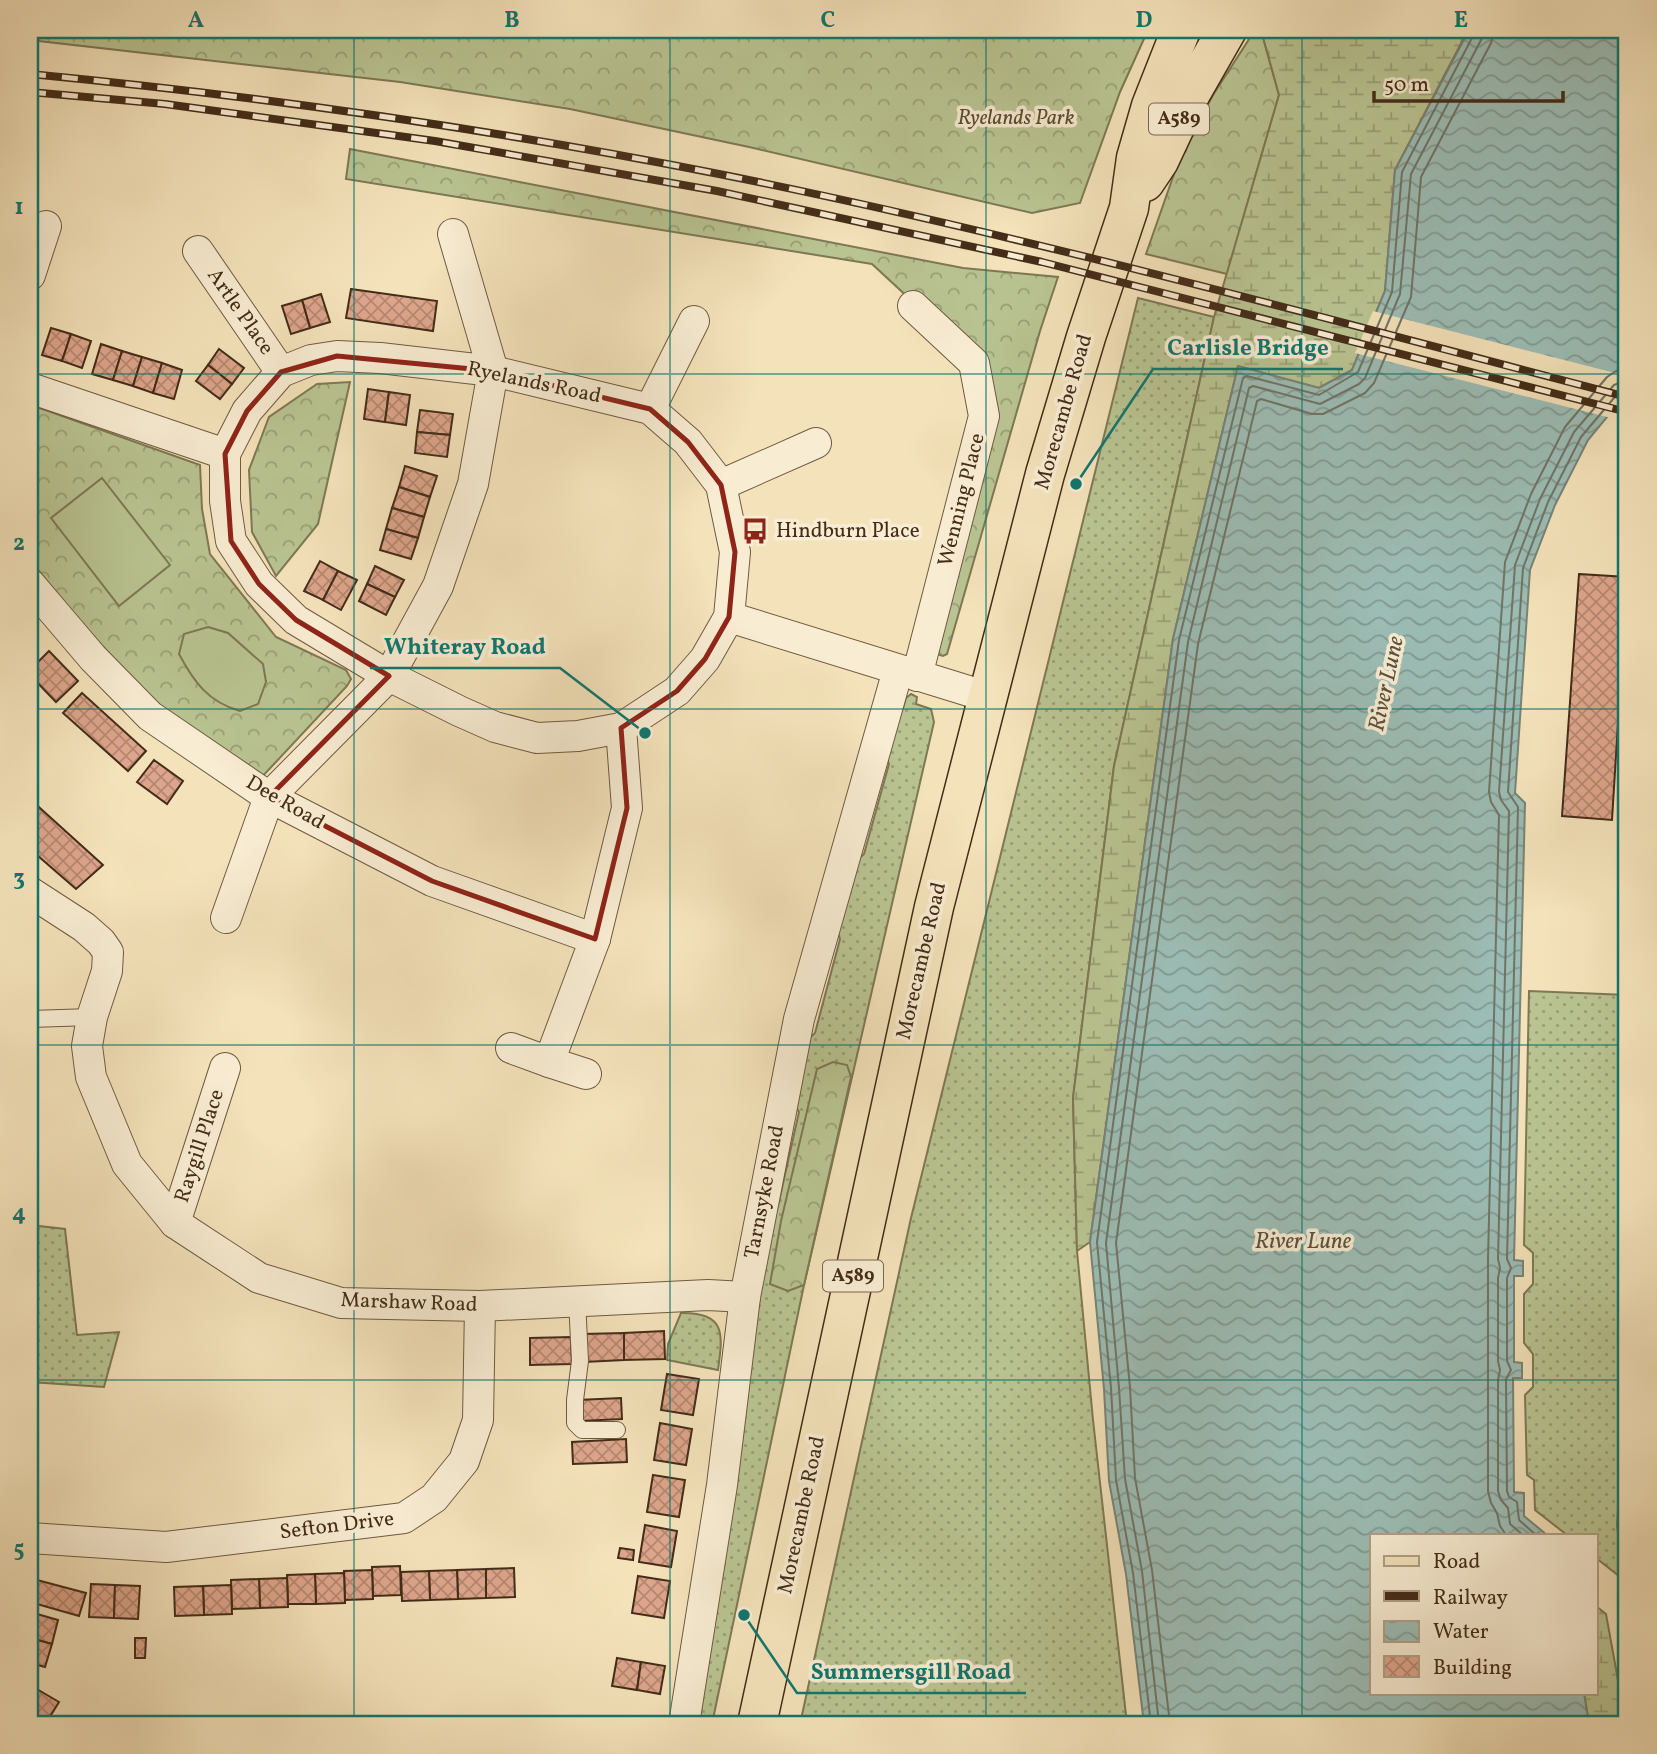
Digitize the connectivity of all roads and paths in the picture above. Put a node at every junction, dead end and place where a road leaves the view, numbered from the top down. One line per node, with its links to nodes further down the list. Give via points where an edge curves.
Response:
1 (1181, 30): 3 (main road, Morecambe Road / A589, via 1151,106 1136,158)
2 (1227, 30): 3 (main road, Morecambe Road / A589)
3 (1129, 208): 21 (main road, Morecambe Road / A589, via 1045,474)
4 (46, 226): 7 (street)
5 (453, 234): 10 (street)
6 (198, 251): 11 (street, Artle Place)
7 (30, 275)
8 (913, 306): 19 (street, Wenning Place, via 974,363 984,416)
9 (694, 321): 13 (street)
10 (493, 371): 11 (street, Ryelands Road, via 337,356); 13 (street, Ryelands Road); 20 (street, via 473,484 438,586)
11 (281, 372): 15 (street, Ryelands Road, via 247,411)
12 (30, 388): 15 (street)
13 (650, 409): 16 (street, Ryelands Road, via 688,442)
14 (816, 443): 16 (street)
15 (225, 454): 20 (street, Ryelands Road, via 231,541 259,584 296,620)
16 (721, 485): 18 (street, Ryelands Road, via 735,552)
17 (30, 584): 23 (street, Dee Road, via 150,716)
18 (729, 617): 19 (street); 22 (street, Ryelands Road, via 705,659 677,691)
19 (907, 673): 21 (street); 34 (street, Tarnsyke Road, via 799,1019)
20 (389, 676): 22 (street, Ryelands Road, via 495,727 537,738); 23 (street)
21 (988, 697): 40 (main road, Morecambe Road / A589, via 934,906)
22 (621, 728): 26 (street, via 627,808)
23 (269, 797): 25 (street); 26 (street, Dee Road, via 432,881)
24 (30, 892): 27 (street, Marshaw Road, via 84,927 108,952)
25 (226, 918)
26 (595, 939): 30 (street)
27 (92, 1017): 28 (lane); 33 (street, Marshaw Road, via 87,1046 91,1077 127,1164)
28 (30, 1019)
29 (511, 1048): 30 (street)
30 (549, 1062): 32 (street)
31 (226, 1068): 33 (street, Raygill Place)
32 (586, 1074)
33 (175, 1223): 36 (street, Marshaw Road, via 259,1278 341,1303)
34 (745, 1297): 35 (street, Marshaw Road); 39 (street, Tarnsyke Road, via 722,1485)
35 (577, 1300): 36 (street, Marshaw Road); 37 (lane, via 580,1361 575,1423 582,1430)
36 (481, 1306): 38 (street, Sefton Drive, via 478,1420 464,1461 434,1498 404,1518 166,1547)
37 (617, 1430)
38 (30, 1538)
39 (684, 1724)
40 (757, 1724)

